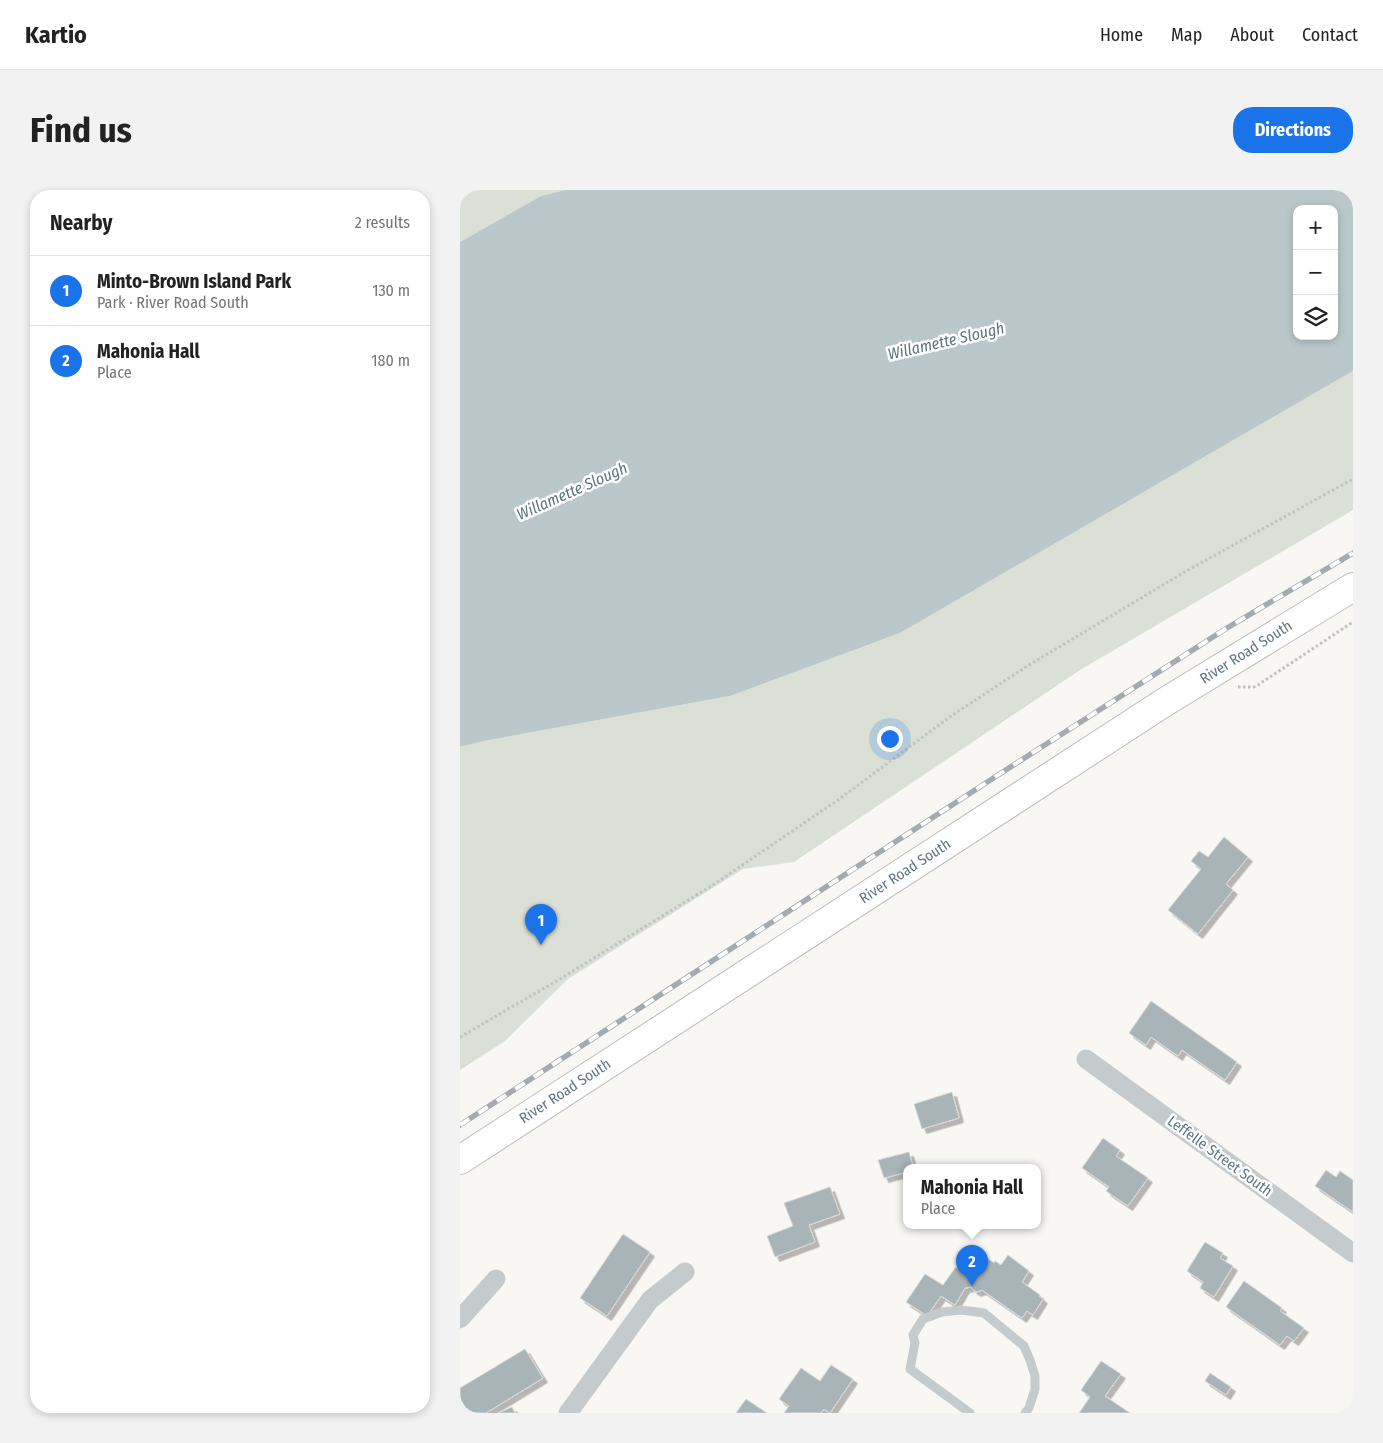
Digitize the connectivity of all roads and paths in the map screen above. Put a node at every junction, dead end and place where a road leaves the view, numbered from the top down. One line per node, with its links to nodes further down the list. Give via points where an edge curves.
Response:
1 (1353, 479): 3 (path, via 1188,570 1014,674 716,883)
2 (1353, 587): 5 (main road, River Road South, via 1165,702)
3 (460, 1037)
4 (1086, 1059): 6 (street, Leffelle Street South)
5 (460, 1160)
6 (1353, 1253)
7 (684, 1272): 10 (street, via 650,1300)
8 (496, 1279): 9 (street)
9 (460, 1319)
10 (568, 1413)
11 (970, 1413): 12 (lane, via 910,1369 915,1343 913,1335 923,1319 961,1310 984,1313 1024,1346 1035,1376 1035,1389)
12 (1025, 1413)

